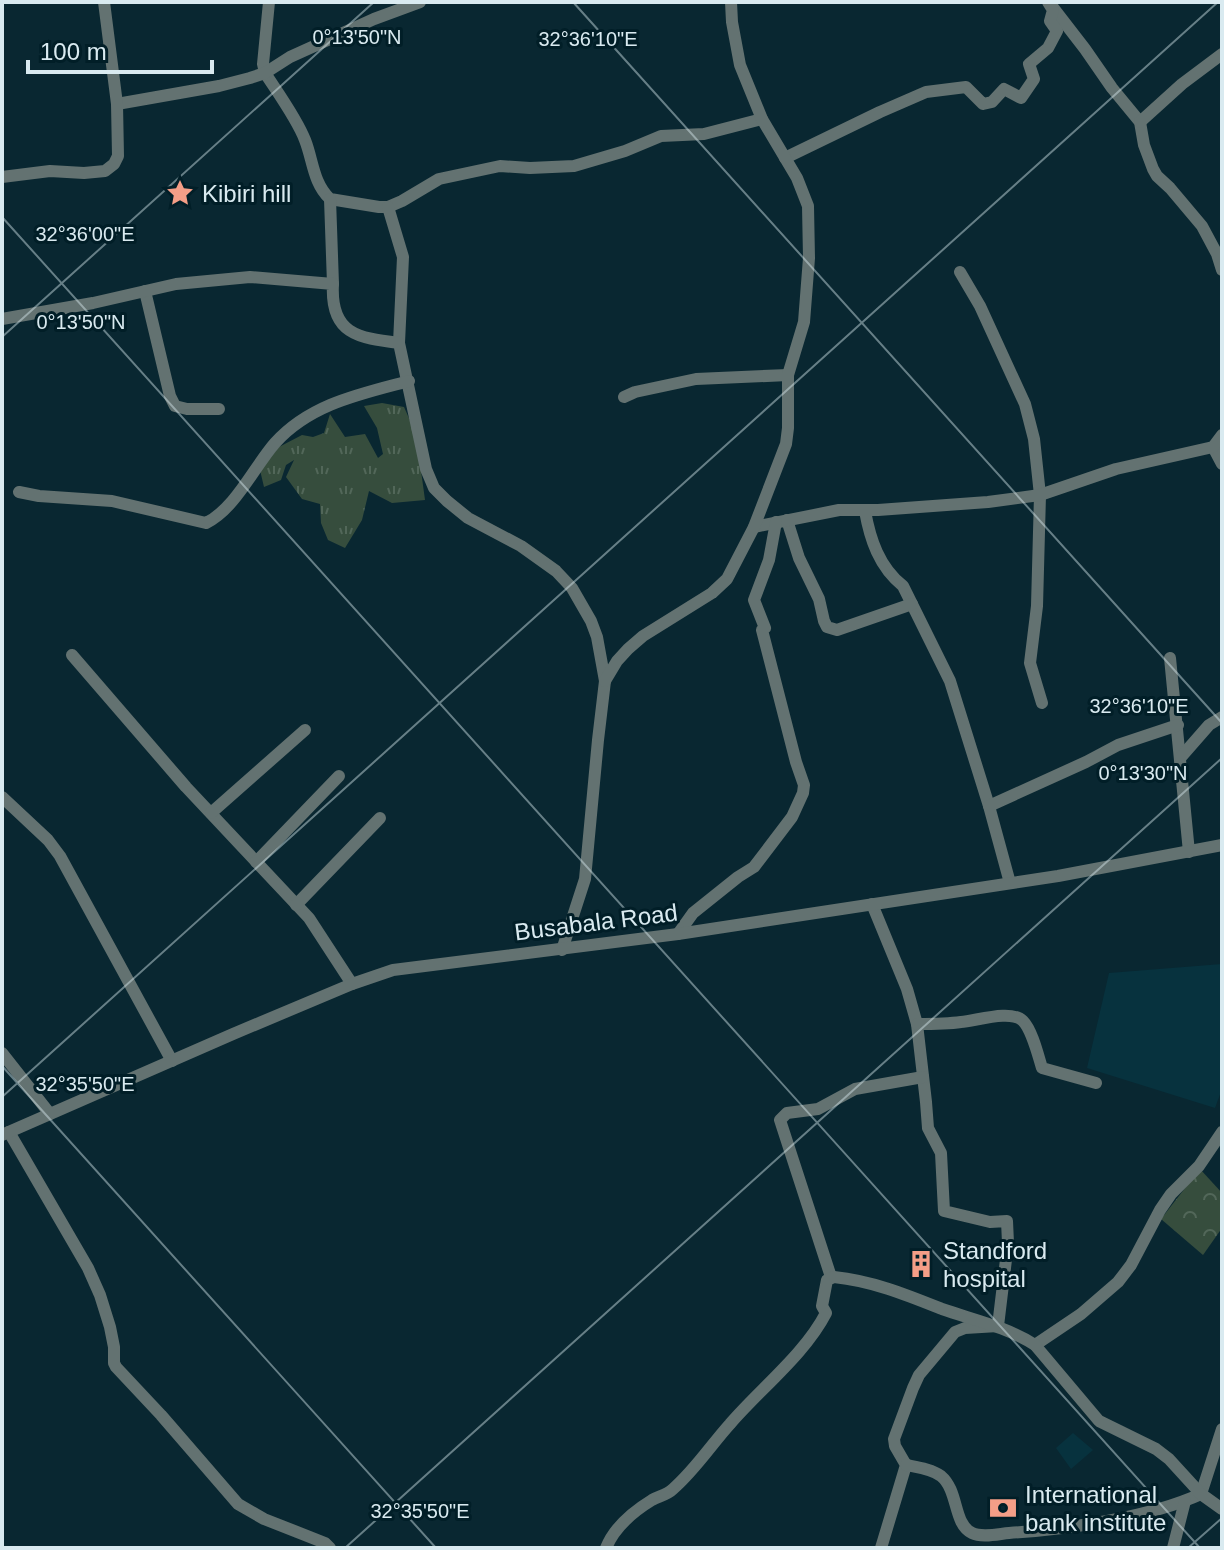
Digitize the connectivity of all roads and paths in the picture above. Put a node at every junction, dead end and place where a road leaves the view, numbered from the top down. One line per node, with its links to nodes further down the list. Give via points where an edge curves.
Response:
1 (104, 2): 8 (street)
2 (269, 2): 7 (street)
3 (420, 2): 7 (street, via 290,57)
4 (731, 2): 9 (street, via 740,65)
5 (1048, 2): 10 (street); 11 (street, via 1057,31 1048,48 1029,64 1034,79 1021,98 1004,89 983,104 966,87 934,89)
6 (1222, 54): 10 (street)
7 (265, 73): 8 (street); 13 (street, via 305,139 314,174)
8 (117, 104): 12 (street, via 118,156 105,171)
9 (762, 119): 11 (street); 14 (street, via 704,134 661,136 574,166 500,166 439,179)
10 (1140, 122): 15 (street, via 1153,169 1202,226)
11 (785, 158): 21 (street, via 803,191 810,230 804,322)
12 (2, 177)
13 (330, 199): 14 (street); 17 (street)
14 (388, 207): 20 (street, via 403,257)
15 (1222, 270)
16 (960, 272): 29 (street, via 1025,404)
17 (333, 284): 18 (street, via 250,277); 20 (street, via 334,310 348,330)
18 (145, 291): 19 (street); 24 (street, via 175,406)
19 (2, 319)
20 (399, 343): 22 (street)
21 (788, 375): 23 (street, via 696,379); 32 (street, via 786,444)
22 (409, 381): 28 (street, via 331,403 295,424 229,505 206,523 112,501); 36 (street, via 434,488 468,518 529,551 566,581 591,621)
23 (624, 397)
24 (219, 409)
25 (1222, 435): 26 (street)
26 (1213, 447): 27 (street); 29 (street, via 1116,469)
27 (1222, 464)
28 (19, 492)
29 (1040, 495): 30 (street); 37 (street, via 1030,663)
30 (865, 511): 31 (street); 33 (street, via 870,537)
31 (782, 521): 32 (street); 33 (street, via 827,627 837,630); 53 (street, via 754,600 803,793 792,817 754,867 693,913)
32 (754, 527): 36 (street, via 719,587 643,636)
33 (912, 604): 44 (street, via 950,681)
34 (72, 655): 45 (street)
35 (1170, 658): 39 (street)
36 (605, 681): 54 (street, via 585,879)
37 (1042, 703)
38 (1222, 717): 41 (street)
39 (1178, 725): 41 (street); 44 (street, via 1118,745)
40 (305, 730): 45 (street)
41 (1181, 757): 48 (street)
42 (339, 776): 49 (street)
43 (2, 797): 58 (street, via 55,848)
44 (989, 806): 50 (street)
45 (211, 813): 49 (street)
46 (380, 818): 52 (street)
47 (1222, 845): 48 (street, Busabala Road)
48 (1189, 852): 50 (street, Busabala Road)
49 (256, 862): 52 (street)
50 (1010, 883): 51 (street, Busabala Road)
51 (872, 904): 53 (street, Busabala Road); 56 (street)
52 (296, 905): 55 (street)
53 (678, 934): 54 (street, Busabala Road)
54 (562, 950): 55 (street, Busabala Road, via 393,970)
55 (352, 984): 58 (street, Busabala Road)
56 (917, 1024): 59 (street); 60 (street, via 1015,1016 1028,1028 1042,1068)
57 (2, 1053): 61 (street)
58 (172, 1061): 61 (street, Busabala Road)
59 (923, 1077): 64 (street, via 855,1089 818,1109 787,1113 780,1120); 65 (street, via 928,1128 941,1153 944,1211 1007,1221)
60 (1096, 1083)
61 (50, 1114): 63 (street, Busabala Road)
62 (1222, 1132): 66 (street, via 1171,1194 1118,1282)
63 (5, 1134): 72 (street, via 88,1268 110,1327 116,1367 238,1504)
64 (831, 1277): 65 (street, via 894,1289); 73 (street, via 823,1296 826,1313 816,1332 683,1480 619,1527)
65 (998, 1326): 66 (street); 68 (street, via 955,1332 919,1375 894,1439)
66 (1035, 1345): 69 (street, via 1099,1421 1156,1449)
67 (1222, 1429): 69 (street)
68 (906, 1465): 70 (street, via 941,1476 951,1488 965,1528 977,1535 1091,1523); 74 (street)
69 (1201, 1494): 70 (street); 71 (street)
70 (1185, 1501): 75 (street)
71 (1222, 1509)
72 (330, 1548)
73 (606, 1548)
74 (881, 1548)
75 (1173, 1548)

